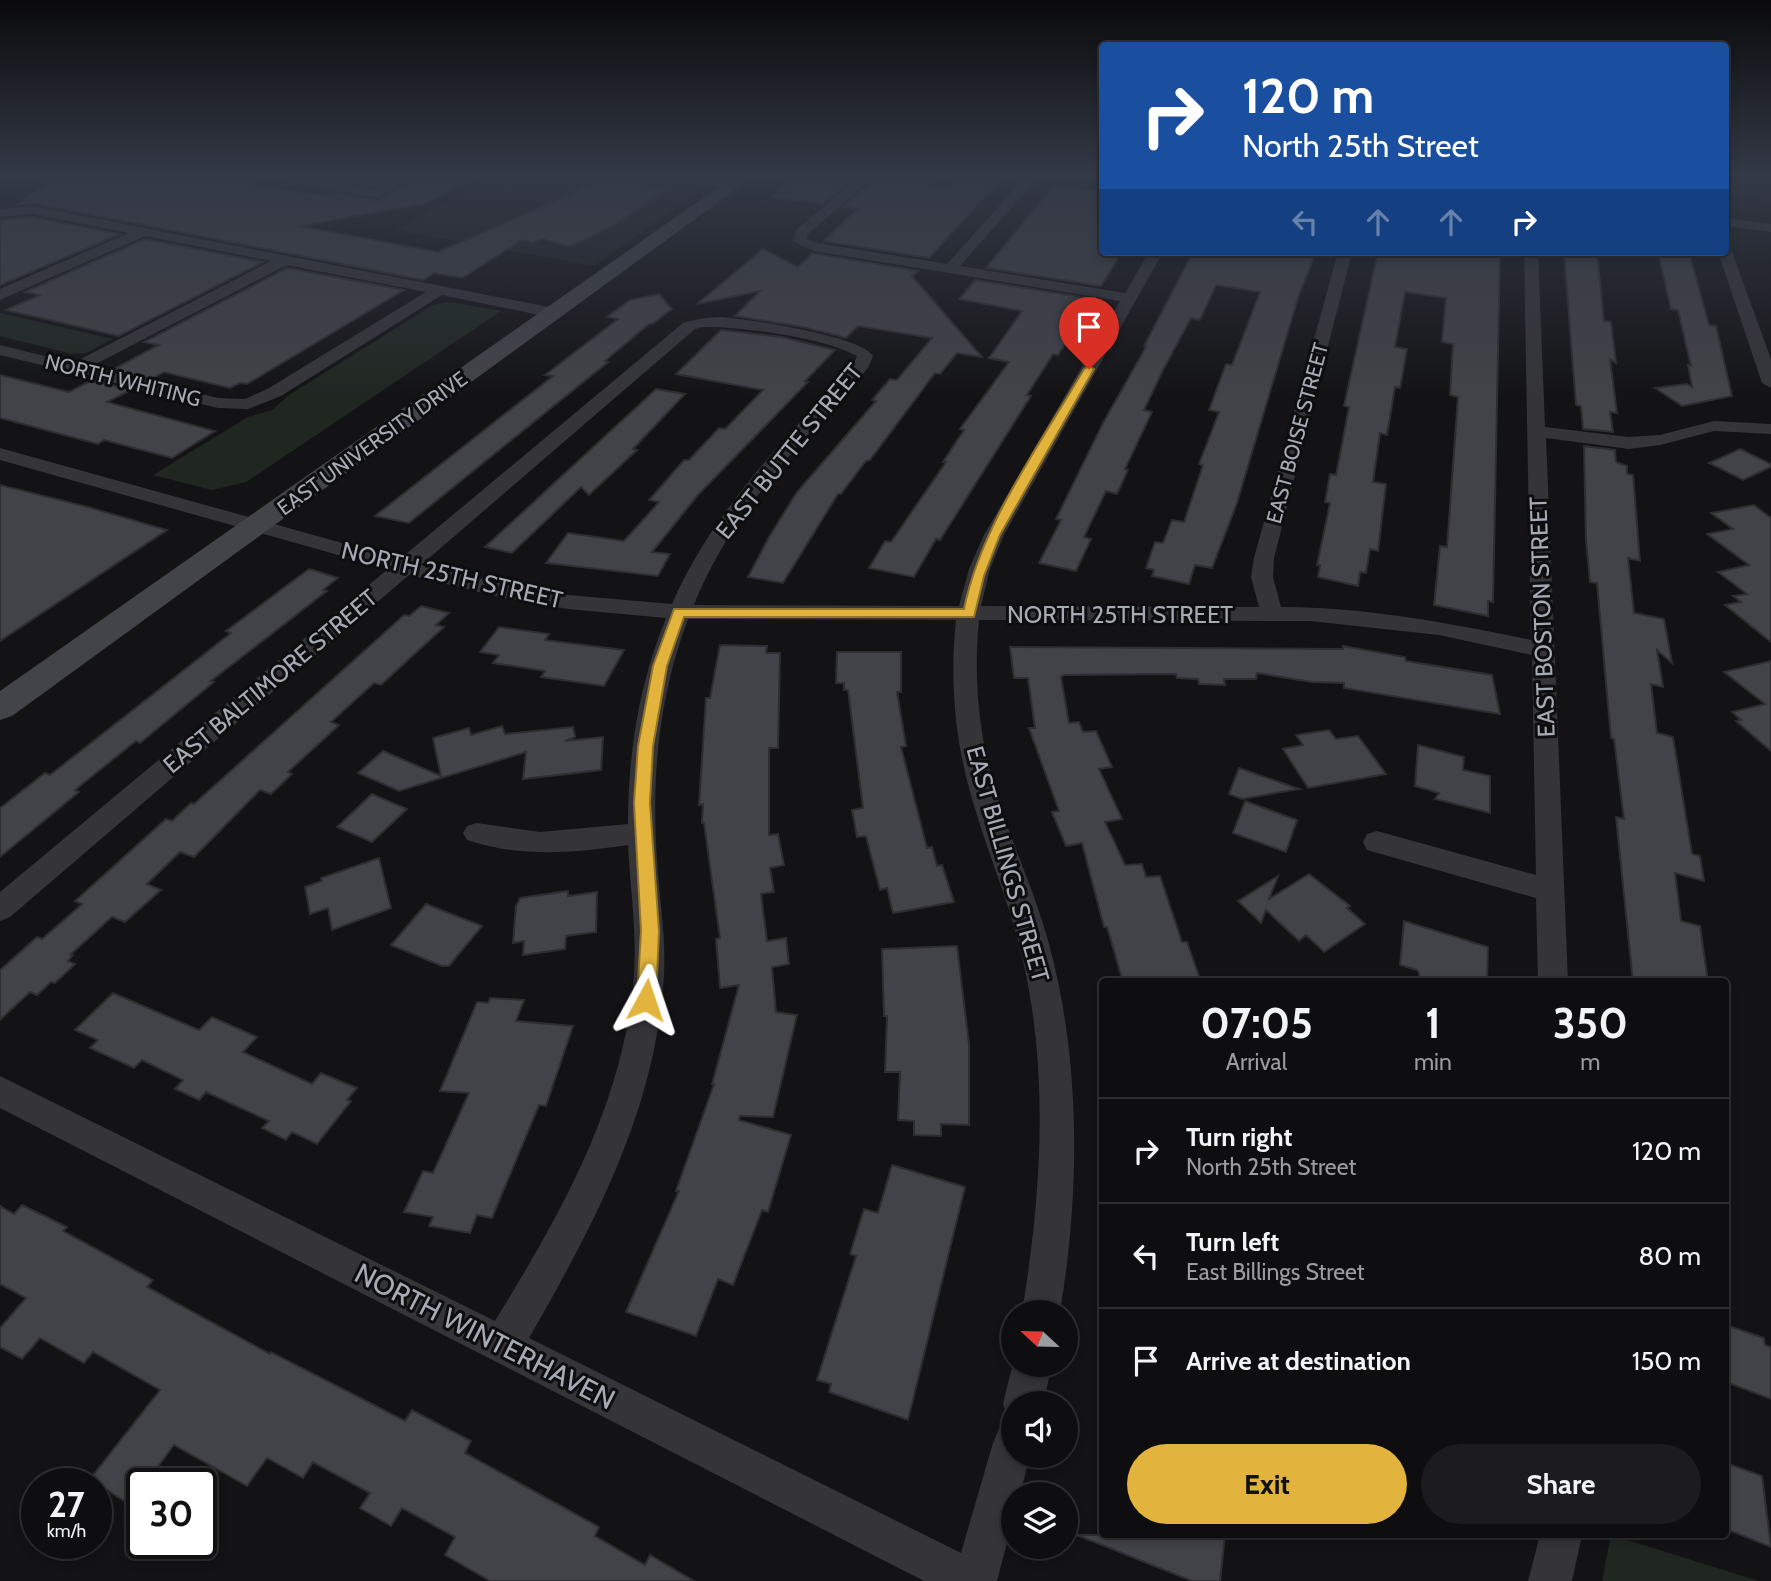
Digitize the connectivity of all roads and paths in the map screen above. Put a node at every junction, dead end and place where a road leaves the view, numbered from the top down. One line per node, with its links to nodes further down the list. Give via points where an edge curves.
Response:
1 (101, 251): 13 (street)
2 (239, 251): 10 (street)
3 (641, 251): 15 (main road, EAST UNIVERSITY DRIVE)
4 (837, 251): 11 (street)
5 (966, 251): 11 (street)
6 (1154, 256): 14 (street, EAST BILLINGS STREET)
7 (1344, 256): 27 (street, EAST BOISE STREET, via 1264,558 1262,577)
8 (1531, 256): 21 (street, EAST BOSTON STREET)
9 (1726, 256): 19 (street)
10 (285, 260): 12 (street); 18 (street)
11 (950, 269): 14 (street)
12 (440, 290): 15 (street); 18 (street, NORTH WHITING, via 248,404 218,403)
13 (0, 295)
14 (1130, 298): 26 (street, EAST BILLINGS STREET, via 994,535 977,576)
15 (554, 313): 23 (main road, EAST UNIVERSITY DRIVE)
16 (702, 321): 24 (street, EAST BALTIMORE STREET, via 684,329); 25 (street, EAST BUTTE STREET, via 846,345 865,356 725,524)
17 (0, 349): 18 (street, NORTH WHITING)
18 (75, 368)
19 (1771, 383)
20 (1771, 429): 21 (street, via 1714,426 1629,443)
21 (1536, 431): 28 (street, EAST BOSTON STREET)
22 (0, 454): 23 (street, NORTH 25TH STREET)
23 (255, 526): 24 (street, NORTH 25TH STREET); 29 (main road, EAST UNIVERSITY DRIVE)
24 (404, 567): 25 (street, NORTH 25TH STREET, via 534,597); 34 (street, EAST BALTIMORE STREET)
25 (679, 612): 26 (street, NORTH 25TH STREET); 31 (street, EAST BUTTE STREET, via 660,666 649,718)
26 (970, 614): 27 (street, NORTH 25TH STREET); 37 (street, EAST BILLINGS STREET, via 968,718 978,774 1023,902 1045,988 1057,1093 1057,1175)
27 (1272, 614): 28 (street, NORTH 25TH STREET, via 1409,623)
28 (1543, 650): 33 (street, EAST BOSTON STREET)
29 (0, 708)
30 (477, 833): 31 (street, via 550,845)
31 (642, 833): 38 (street, EAST BUTTE STREET, via 649,978 634,1070 593,1182 565,1240)
32 (1377, 842): 33 (street)
33 (1551, 891): 35 (street, EAST BOSTON STREET)
34 (0, 909)
35 (1553, 978)
36 (0, 1091): 38 (street, NORTH WINTERHAVEN)
37 (1043, 1300)
38 (503, 1345): 41 (street, NORTH WINTERHAVEN)
39 (1006, 1468): 41 (street)
40 (1559, 1538): 42 (street)
41 (972, 1581)
42 (1550, 1581)

